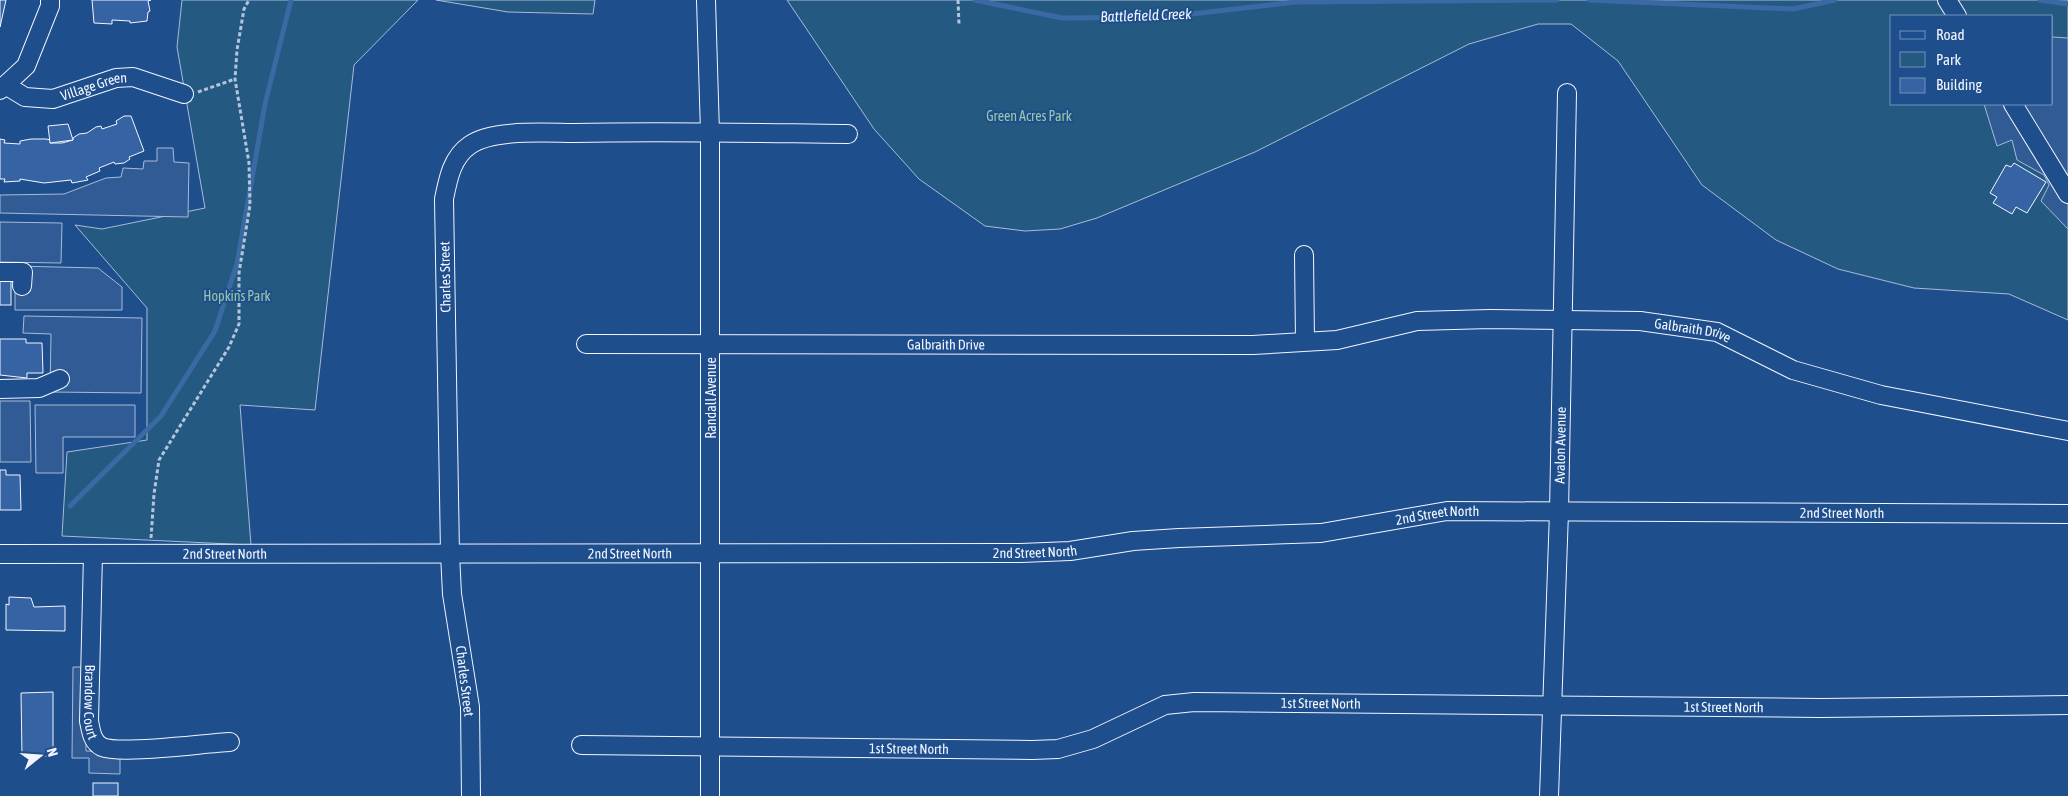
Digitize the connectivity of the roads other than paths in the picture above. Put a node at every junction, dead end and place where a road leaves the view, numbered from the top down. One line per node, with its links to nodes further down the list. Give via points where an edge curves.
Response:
1 (50, 0): 5 (street, Village Green, via 26,66)
2 (706, 0): 9 (street, Randall Avenue)
3 (1947, 0): 4 (street)
4 (1956, 15)
5 (3, 88): 7 (street, Village Green, via 25,97 53,99 116,78 133,76)
6 (1567, 93): 15 (street, Avalon Avenue)
7 (184, 94)
8 (2014, 105): 11 (street)
9 (710, 132): 10 (street, Charles Street); 17 (street, Randall Avenue); 27 (street, Charles Street, via 489,137 470,145 456,159 444,199)
10 (848, 134)
11 (2068, 194)
12 (1304, 256): 16 (street)
13 (0, 272): 14 (street, via 22,272)
14 (22, 286)
15 (1562, 320): 16 (street, Galbraith Drive, via 1417,321 1337,340); 21 (street, Galbraith Drive, via 1640,321 1717,332 1793,370 1881,394); 22 (street, Avalon Avenue)
16 (1305, 341): 17 (street, Galbraith Drive, via 1253,345)
17 (711, 342): 18 (street, Galbraith Drive); 24 (street, Randall Avenue)
18 (586, 344)
19 (60, 378): 20 (street, via 40,388)
20 (0, 389)
21 (2068, 431)
22 (1559, 512): 23 (street, 2nd Street North); 24 (street, 2nd Street North, via 1447,511 1321,533 1133,541 1070,551); 28 (street, Avalon Avenue)
23 (2068, 514)
24 (711, 552): 27 (street, 2nd Street North); 32 (street, Randall Avenue)
25 (0, 554): 26 (street, 2nd Street North)
26 (93, 554): 27 (street, 2nd Street North); 30 (street, Brandow Court, via 88,721 93,739 102,746 122,750)
27 (450, 554): 33 (street, Charles Street, via 452,594 470,707)
28 (1551, 704): 29 (street, 1st Street North, via 1821,708); 32 (street, 1st Street North, via 1194,702 1166,705 1094,739 1058,749); 35 (street, Avalon Avenue)
29 (2068, 705)
30 (230, 742)
31 (581, 745): 32 (street, 1st Street North)
32 (710, 748): 34 (street, Randall Avenue)
33 (471, 796)
34 (710, 796)
35 (1549, 796)

